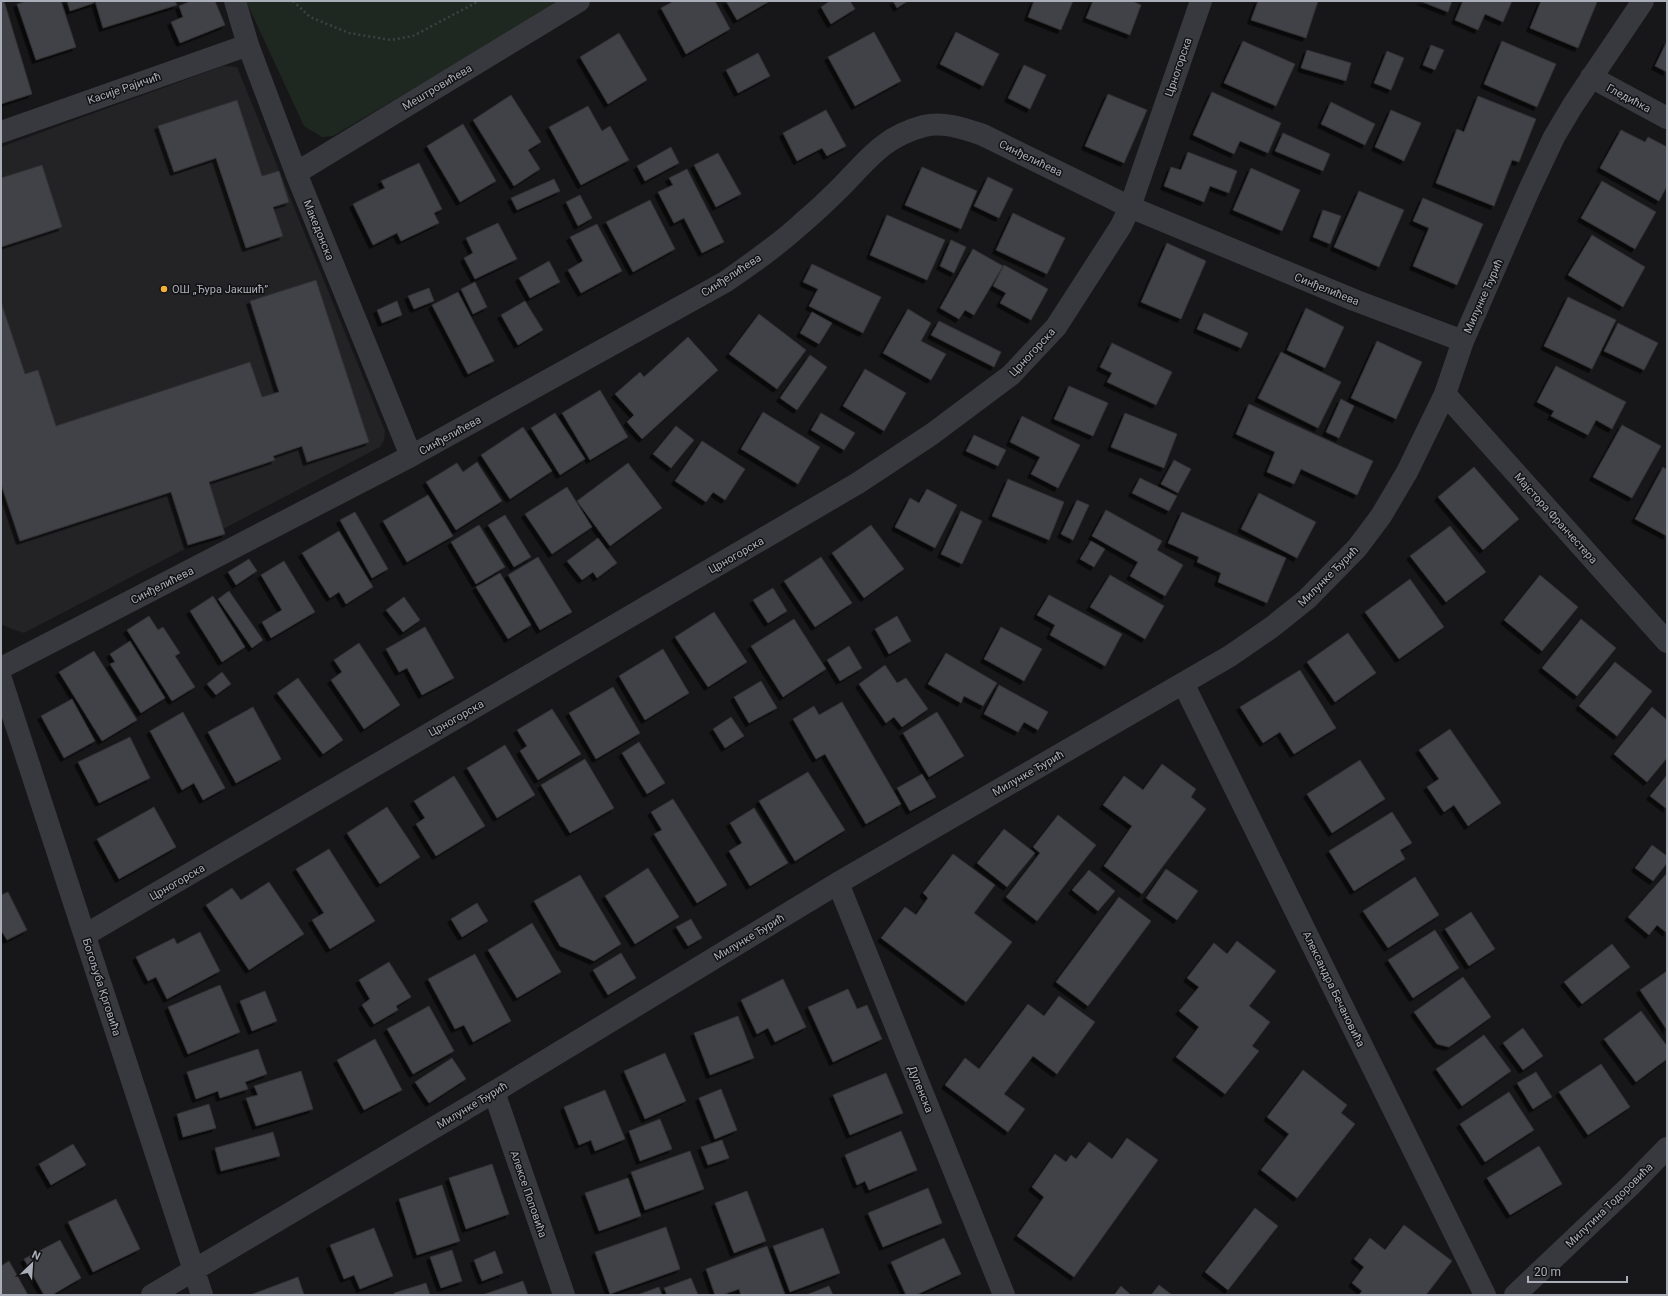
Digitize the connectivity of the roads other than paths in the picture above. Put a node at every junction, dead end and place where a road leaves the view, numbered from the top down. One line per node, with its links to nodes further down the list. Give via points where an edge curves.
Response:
1 (235, 1): 5 (street, Македонска)
2 (579, 1): 9 (street, Мештровићева)
3 (1201, 1): 10 (street, Црногорска)
4 (1643, 1): 6 (street, Милунке Ђурић)
5 (248, 44): 8 (street, Касије Рајичић); 9 (street, Македонска)
6 (1591, 77): 7 (street, Гледићка); 11 (street, Милунке Ђурић, via 1554,137)
7 (1667, 118)
8 (1, 132)
9 (296, 173): 13 (street, Македонска)
10 (1130, 207): 11 (street, Синђелићева, via 1354,300); 13 (street, Синђелићева, via 983,135 963,128 926,126 908,131 890,139 876,150 799,226 725,282); 19 (street, Црногорска, via 1121,226 1056,327 1011,375 932,434 858,483)
11 (1463, 341): 12 (street, Милунке Ђурић)
12 (1445, 394): 14 (street, Мајстора Франчестера); 17 (street, Милунке Ђурић, via 1407,472 1381,516 1357,548 1308,599 1272,627 1230,656)
13 (412, 456): 15 (street, Синђелићева)
14 (1667, 642)
15 (1, 668)
16 (1, 679): 19 (street, Богољуба Крговића)
17 (1183, 683): 18 (street, Милунке Ђурић); 27 (street, Александра Бечановића)
18 (838, 883): 20 (street, Милунке Ђурић); 26 (street, Дуленска)
19 (85, 935): 22 (street, Богољуба Крговића)
20 (494, 1092): 22 (street, Милунке Ђурић); 25 (street, Алексе Поповића)
21 (1667, 1148): 28 (street, Милутина Тодоровића)
22 (195, 1270): 23 (street, Милунке Ђурић); 24 (street, Богољуба Крговића)
23 (152, 1295)
24 (202, 1295)
25 (564, 1295)
26 (1004, 1295)
27 (1485, 1295)
28 (1515, 1295)

